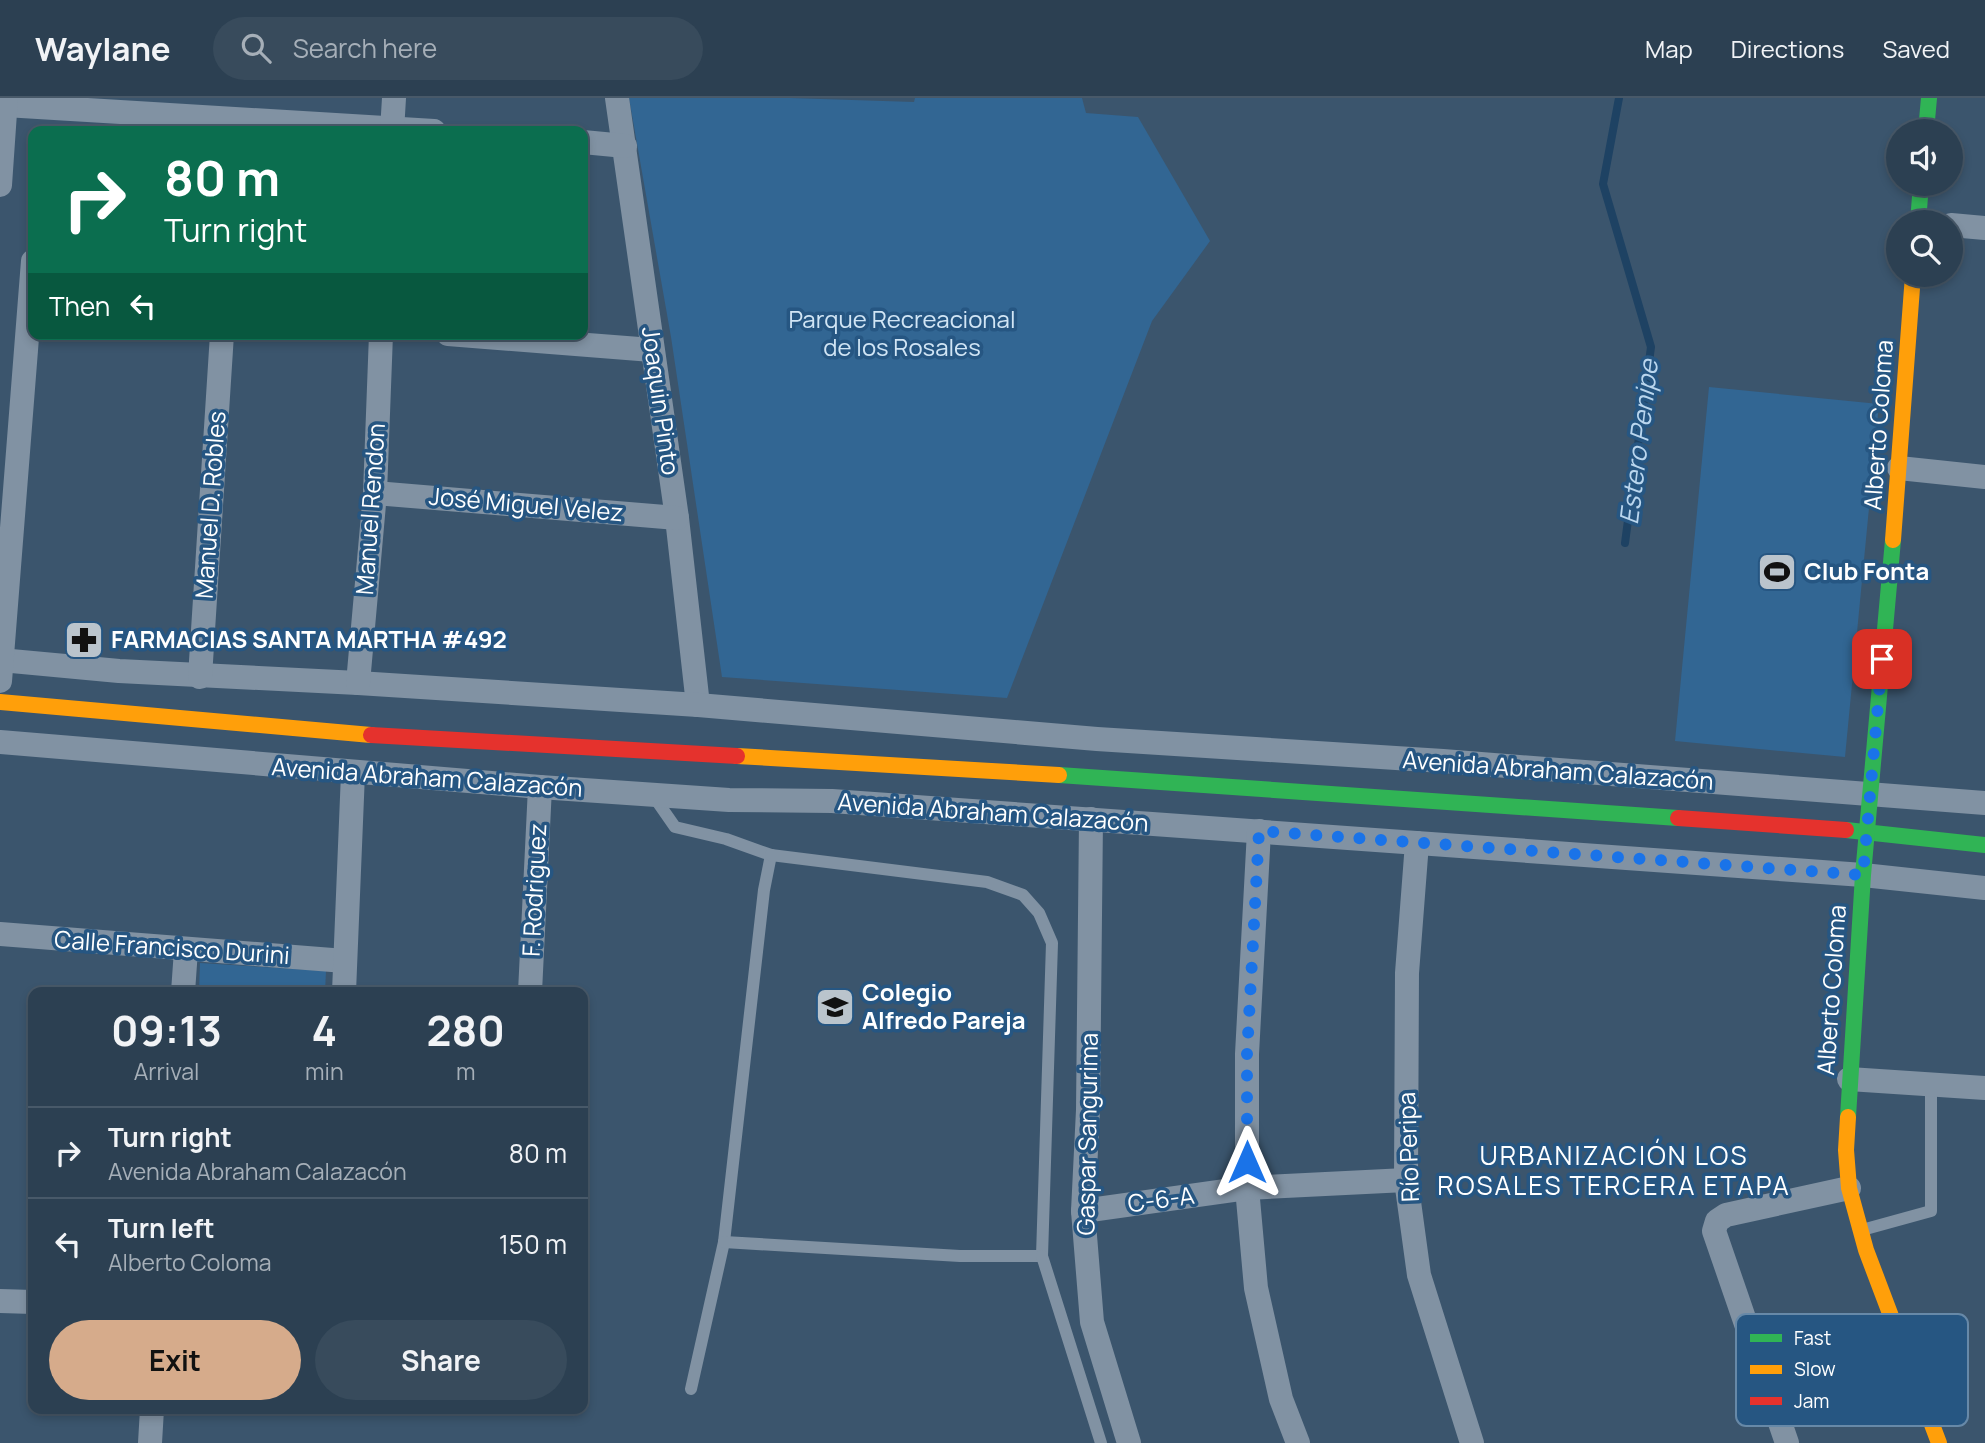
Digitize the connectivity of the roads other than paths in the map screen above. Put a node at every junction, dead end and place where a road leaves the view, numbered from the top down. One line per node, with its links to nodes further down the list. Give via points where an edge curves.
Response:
1 (394, 98): 9 (street)
2 (617, 98): 11 (street, Joaquin Pinto)
3 (1930, 98): 7 (main road)
4 (5, 102): 6 (street); 12 (street)
5 (237, 108): 6 (street); 8 (street)
6 (43, 112)
7 (1927, 119)
8 (365, 126)
9 (393, 126)
10 (588, 142): 11 (street)
11 (625, 146): 20 (street, Joaquin Pinto)
12 (0, 186)
13 (1963, 226): 14 (street)
14 (1985, 228)
15 (1912, 287): 21 (main road, Alberto Coloma)
16 (29, 340): 25 (street)
17 (222, 340): 26 (street, Manuel D. Robles)
18 (381, 340): 23 (street, Manuel Rendon)
19 (524, 340): 20 (street)
20 (652, 350): 24 (street, Joaquin Pinto)
21 (1899, 468): 22 (street); 34 (main road, Alberto Coloma)
22 (1985, 477)
23 (375, 493): 24 (street, José Miguel Velez); 27 (street, Manuel Rendon)
24 (677, 518): 29 (street, Joaquin Pinto)
25 (0, 667): 26 (street, Avenida Abraham Calazacón)
26 (200, 677): 27 (street, Avenida Abraham Calazacón)
27 (358, 683): 29 (street, Avenida Abraham Calazacón)
28 (0, 702): 38 (main road, Avenida Abraham Calazacón, via 377,736 948,767)
29 (698, 705): 34 (street, Avenida Abraham Calazacón)
30 (0, 742): 31 (street, Avenida Abraham Calazacón)
31 (353, 773): 32 (street, Avenida Abraham Calazacón); 46 (street)
32 (540, 787): 33 (street, Avenida Abraham Calazacón); 49 (street, F. Rodriguez)
33 (656, 795): 36 (street, Avenida Abraham Calazacón); 41 (lane, via 675,827)
34 (1870, 795): 35 (street, Avenida Abraham Calazacón); 38 (main road, Alberto Coloma)
35 (1985, 803)
36 (1091, 819): 37 (street, Avenida Abraham Calazacón); 56 (street, Gaspar Sangurima)
37 (1259, 831): 39 (street, Avenida Abraham Calazacón); 54 (street, via 1247,1054)
38 (1867, 832): 40 (main road, Avenida Abraham Calazacón); 42 (main road, Alberto Coloma)
39 (1417, 843): 42 (street, Avenida Abraham Calazacón); 53 (street, Río Peripa, via 1407,973)
40 (1985, 845)
41 (771, 855): 58 (lane); 59 (lane, via 987,882 1023,895 1039,913 1052,943)
42 (1863, 875): 43 (street, Avenida Abraham Calazacón); 50 (main road, Alberto Coloma)
43 (1985, 888)
44 (0, 934): 45 (street, Calle Francisco Durini)
45 (186, 950): 46 (street, Calle Francisco Durini); 47 (street)
46 (345, 961): 48 (street)
47 (183, 987)
48 (344, 987)
49 (530, 987)
50 (1849, 1079): 51 (street); 55 (main road, Alberto Coloma)
51 (1931, 1084): 52 (street); 57 (lane, via 1931,1211)
52 (1985, 1088)
53 (1406, 1180): 54 (street, C-6-A); 72 (street, Río Peripa, via 1419,1275)
54 (1247, 1188): 56 (street, C-6-A); 71 (street, via 1256,1288 1281,1399)
55 (1849, 1188): 57 (main road, Alberto Coloma); 62 (street, via 1726,1215 1717,1221 1714,1231)
56 (1083, 1211): 70 (street, Gaspar Sangurima, via 1092,1322)
57 (1861, 1230): 63 (main road, Alberto Coloma)
58 (724, 1242): 59 (lane, via 960,1256); 64 (lane)
59 (1042, 1256): 69 (lane)
60 (0, 1301): 61 (street)
61 (28, 1302)
62 (1743, 1314)
63 (1892, 1314)
64 (691, 1389)
65 (152, 1414): 68 (street)
66 (1781, 1426): 73 (street)
67 (1933, 1426): 74 (main road, Alberto Coloma)
68 (150, 1443)
69 (1101, 1443)
70 (1129, 1443)
71 (1298, 1443)
72 (1472, 1443)
73 (1787, 1443)
74 (1939, 1443)

